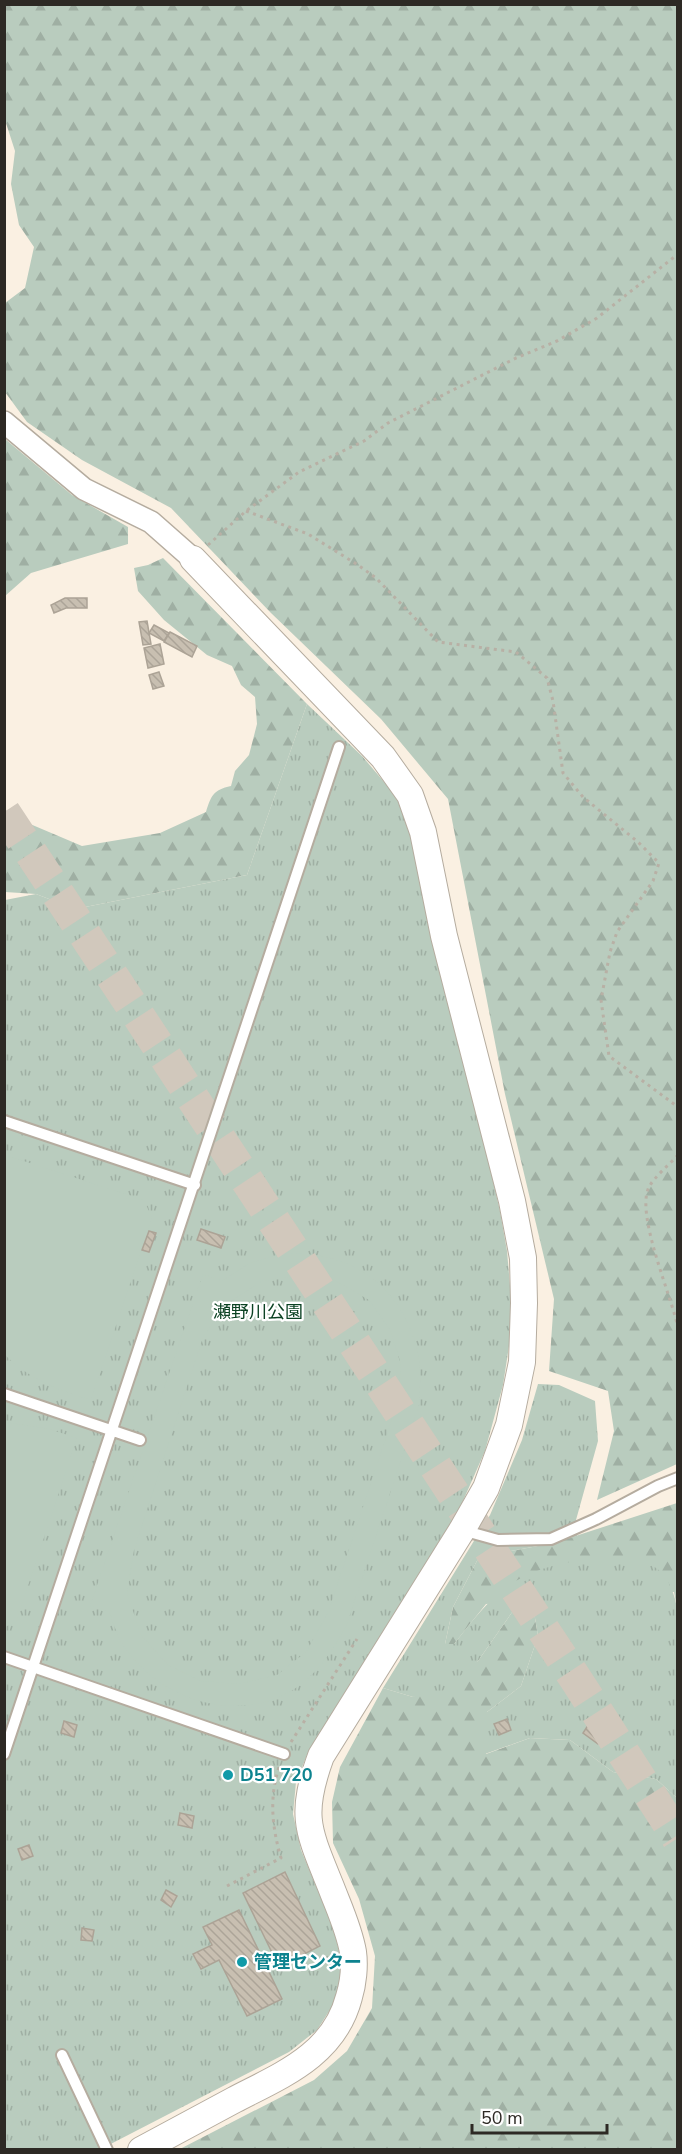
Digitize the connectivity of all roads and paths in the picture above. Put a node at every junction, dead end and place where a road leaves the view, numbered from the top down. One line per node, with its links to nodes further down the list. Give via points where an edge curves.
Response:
1 (678, 254): 3 (path, via 597,318 388,423 364,441 299,472)
2 (4, 422): 4 (street, via 84,489 151,522)
3 (246, 511): 4 (path); 6 (path, via 308,534 358,565 376,578 438,642 516,652 547,678 554,701 563,773 583,797 659,863 653,881 617,932 601,1000 609,1056)
4 (193, 559): 15 (street, via 383,757 410,795 423,832 444,936 523,1258 522,1362 509,1425 486,1488)
5 (339, 747): 9 (lane)
6 (678, 1107)
7 (4, 1121): 9 (lane)
8 (678, 1155): 10 (path, via 649,1188 647,1209)
9 (195, 1185): 12 (lane)
10 (678, 1328)
11 (4, 1394): 12 (lane)
12 (113, 1431): 13 (lane); 18 (lane)
13 (140, 1440)
14 (678, 1478): 15 (lane, via 551,1539 498,1540)
15 (462, 1530): 24 (street, via 321,1756 310,1784 307,1812 311,1839 345,1922 353,1953 352,1986 344,2017 325,2043 295,2067)
16 (357, 1639): 20 (path)
17 (4, 1657): 18 (lane)
18 (34, 1667): 19 (lane); 20 (lane)
19 (4, 1754)
20 (284, 1754): 21 (path, via 272,1800 273,1832 281,1858)
21 (226, 1886)
22 (62, 2055): 23 (lane)
23 (108, 2150)
24 (141, 2150)

